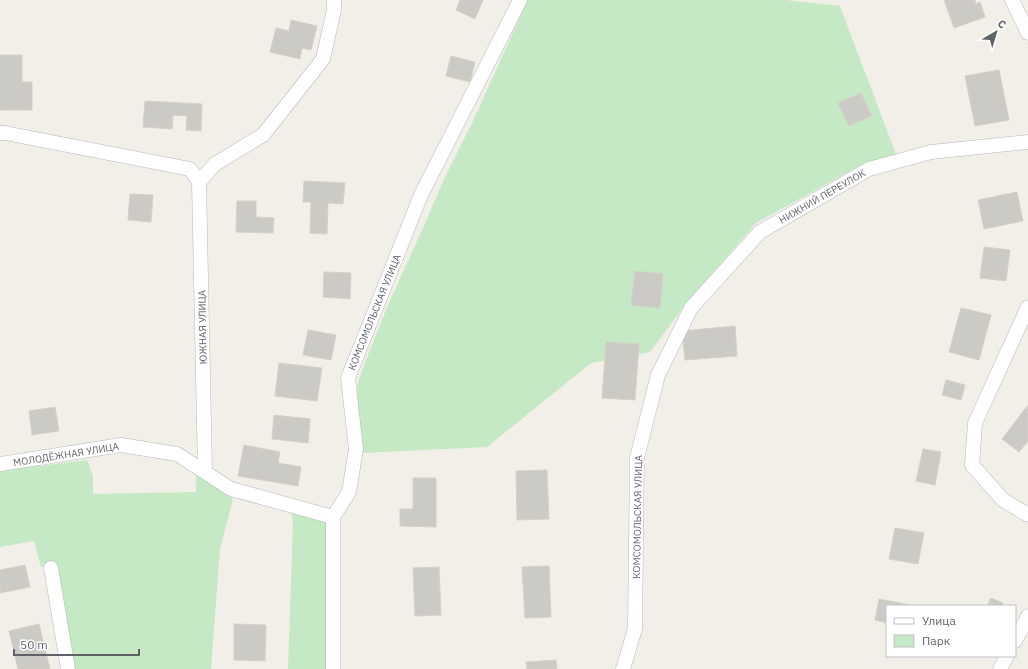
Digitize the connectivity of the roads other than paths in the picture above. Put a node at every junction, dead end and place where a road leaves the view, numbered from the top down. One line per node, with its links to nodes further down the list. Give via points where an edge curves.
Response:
1 (334, 0): 7 (street, via 323,59 263,135 215,164)
2 (520, 0): 13 (street, КОМСОМОЛЬСКАЯ УЛИЦА, via 421,195 348,378 356,449 349,492)
3 (1012, 0): 4 (street)
4 (1028, 33)
5 (0, 133): 7 (street, via 190,169)
6 (1028, 142): 8 (street, НИЖНИЙ ПЕРЕУЛОК, via 931,152 868,169)
7 (199, 182): 11 (street, ЮЖНАЯ УЛИЦА)
8 (760, 232): 20 (street, КОМСОМОЛЬСКАЯ УЛИЦА, via 691,308 658,375 637,458 635,629)
9 (1028, 307): 12 (street, via 975,423 972,465 1002,500)
10 (0, 464): 11 (street, МОЛОДЁЖНАЯ УЛИЦА, via 121,445 178,454)
11 (205, 472): 13 (street, МОЛОДЁЖНАЯ УЛИЦА, via 231,489)
12 (1028, 515)
13 (333, 517): 19 (street)
14 (51, 568): 18 (street)
15 (1028, 616): 16 (street)
16 (1016, 638)
17 (1006, 657): 21 (street)
18 (68, 669)
19 (333, 669)
20 (623, 669)
21 (1000, 669)

